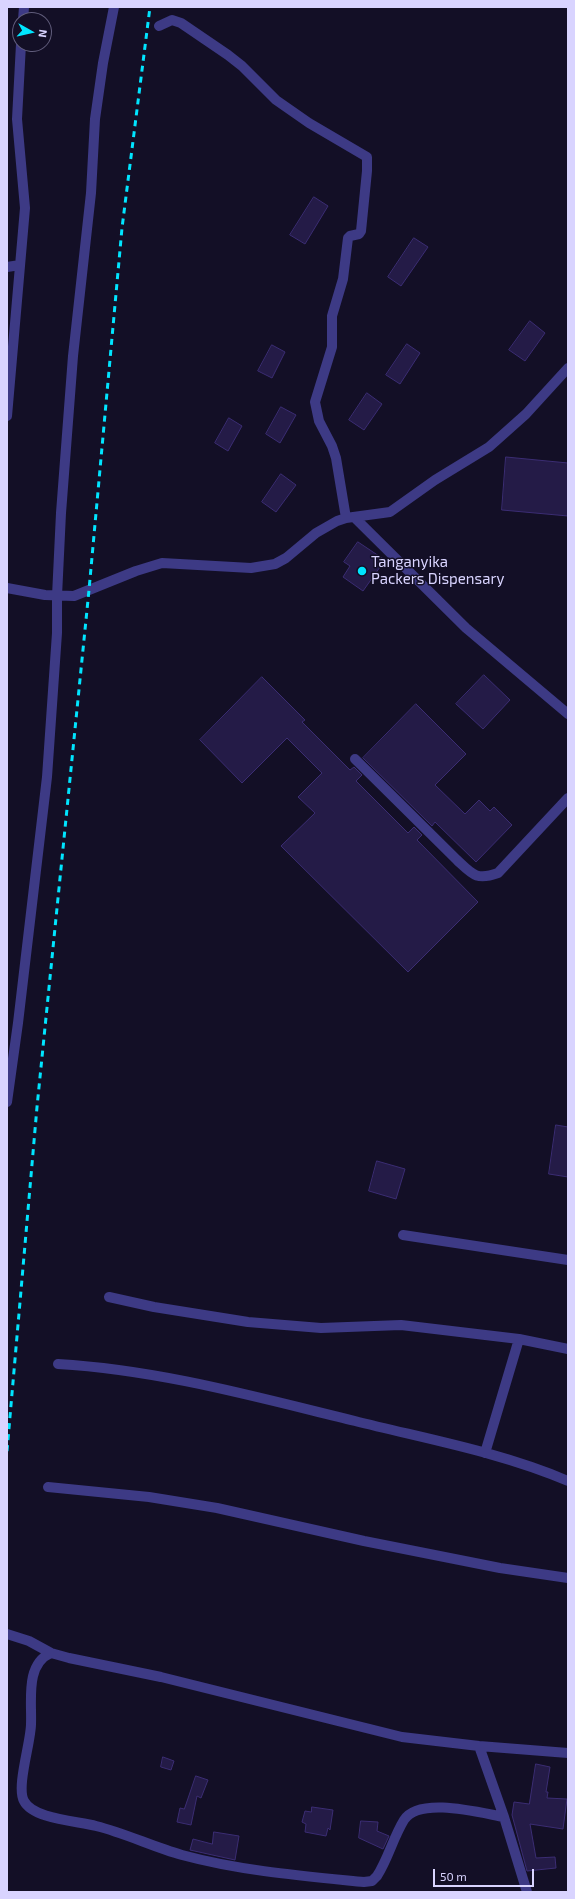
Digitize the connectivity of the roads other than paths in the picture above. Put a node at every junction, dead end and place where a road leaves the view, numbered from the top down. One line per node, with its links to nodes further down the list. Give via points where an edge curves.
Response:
1 (114, 7): 10 (street, via 95,119 91,193 71,382)
2 (159, 26): 8 (street, via 172,20 180,23 242,66 276,100 324,134 365,155 368,160 361,231 348,238 343,279 332,316 332,347 315,402 319,420 336,458)
3 (21, 52): 4 (street, via 17,119 25,208)
4 (20, 265): 5 (street); 7 (street)
5 (7, 266)
6 (568, 368): 8 (street, via 526,414 489,447 435,480 390,512)
7 (7, 416)
8 (350, 517): 10 (street, via 316,533 275,564 251,568 162,563 82,594 70,597); 11 (street, via 466,628)
9 (7, 588): 10 (street)
10 (57, 596): 14 (street, via 57,633 47,777)
11 (568, 714)
12 (355, 759): 13 (street, via 472,875 477,876 498,873)
13 (568, 798)
14 (7, 1102)
15 (403, 1235): 16 (street)
16 (568, 1260)
17 (109, 1297): 18 (street, via 174,1311 287,1326 321,1328 401,1325)
18 (519, 1339): 19 (street); 21 (street)
19 (568, 1349)
20 (58, 1364): 21 (street, via 152,1374 245,1394)
21 (485, 1453): 22 (street)
22 (568, 1481)
23 (48, 1487): 24 (street, via 149,1497 217,1508 364,1541 500,1568)
24 (568, 1578)
25 (7, 1634): 26 (street, via 29,1641)
26 (50, 1653): 27 (street, via 161,1677 402,1737); 29 (street, via 41,1658 34,1671 31,1730 21,1790 27,1806 42,1815 96,1826 166,1851 207,1862 364,1882 372,1881 377,1876 404,1820 418,1810 436,1807)
27 (479, 1746): 28 (street); 29 (street)
28 (568, 1753)
29 (504, 1817): 30 (street)
30 (527, 1892)

